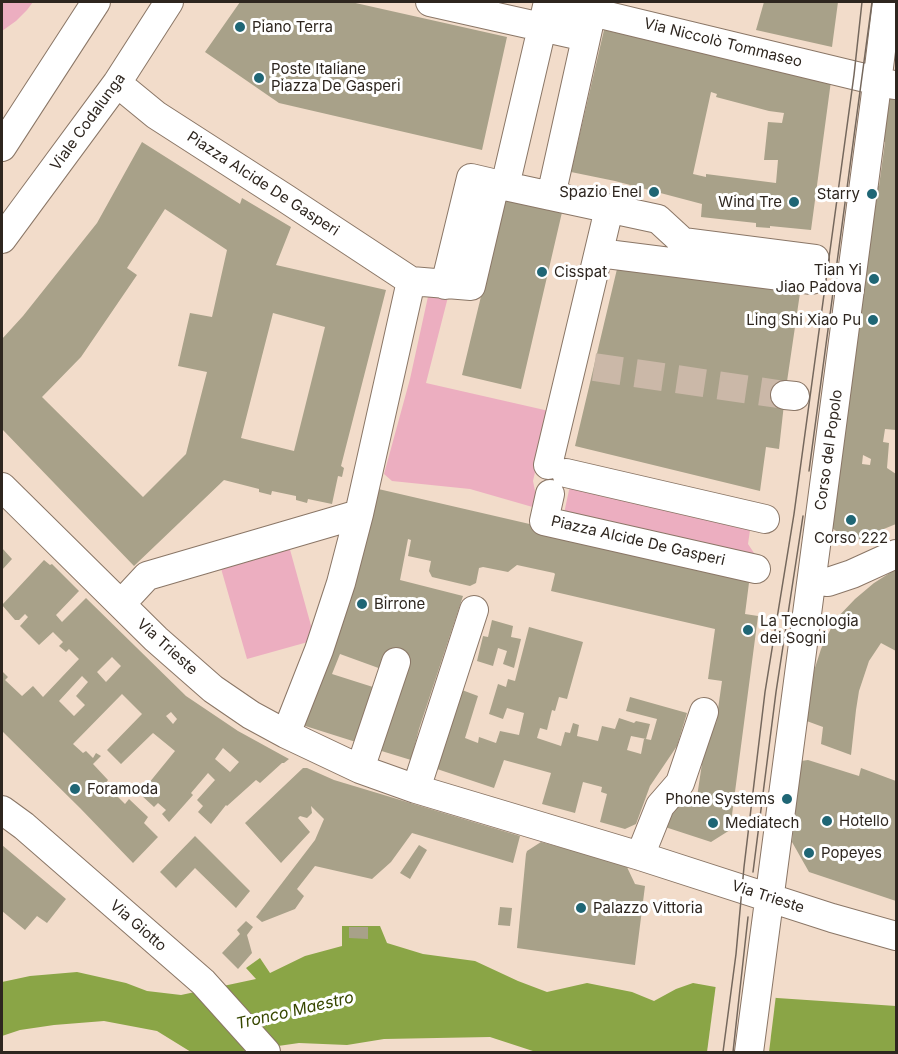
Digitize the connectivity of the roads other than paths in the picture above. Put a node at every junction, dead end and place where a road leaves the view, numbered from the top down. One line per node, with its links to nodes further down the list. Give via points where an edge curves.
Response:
1 (96, 2): 9 (street)
2 (169, 2): 7 (street, Viale Codalunga)
3 (430, 2): 5 (street, Via Niccolò Tommaseo)
4 (886, 2): 8 (street, Corso del Popolo)
5 (547, 10): 6 (street, Via Niccolò Tommaseo); 10 (street)
6 (589, 24): 8 (street, Via Niccolò Tommaseo); 11 (street)
7 (117, 83): 13 (street, Viale Codalunga); 15 (street, Piazza Alcide De Gasperi, via 156,115)
8 (887, 83): 22 (street, Corso del Popolo)
9 (2, 147)
10 (500, 185): 11 (street, Piazza Alcide De Gasperi); 15 (street, Piazza Alcide De Gasperi, via 471,178 445,285)
11 (551, 196): 12 (street, Piazza Alcide De Gasperi)
12 (609, 209): 14 (street, Piazza Alcide De Gasperi); 14 (street, Piazza Alcide De Gasperi, via 658,219 683,242 813,270)
13 (2, 239)
14 (599, 253): 16 (street, Piazza Alcide De Gasperi, via 583,365)
15 (411, 281): 18 (street)
16 (554, 477): 19 (street); 21 (street, Piazza Alcide De Gasperi, via 544,521)
17 (2, 487): 23 (street, Via Trieste)
18 (359, 514): 23 (street, via 147,576); 27 (street, via 342,583)
19 (765, 519)
20 (897, 554): 22 (street, via 828,582)
21 (756, 569)
22 (812, 580): 32 (street, Corso del Popolo)
23 (121, 604): 27 (street, Via Trieste, via 213,689)
24 (474, 610): 29 (street)
25 (396, 662): 28 (street)
26 (704, 712): 31 (street, via 680,783 660,806)
27 (286, 734): 28 (street, Via Trieste)
28 (360, 769): 29 (street, Via Trieste)
29 (416, 789): 31 (street, Via Trieste)
30 (2, 810): 34 (street, Via Giotto, via 202,982)
31 (640, 856): 32 (street, Via Trieste)
32 (769, 898): 33 (street, Via Trieste); 35 (street, Corso del Popolo)
33 (897, 936)
34 (266, 1053)
35 (749, 1053)

